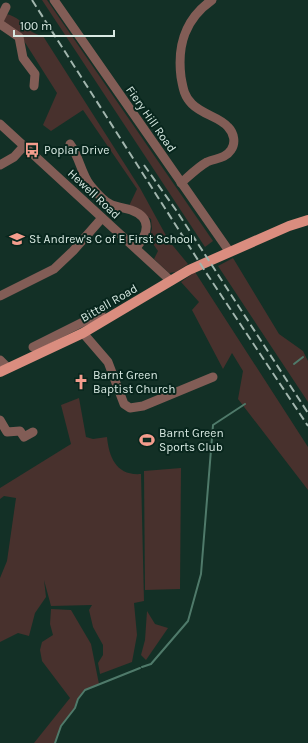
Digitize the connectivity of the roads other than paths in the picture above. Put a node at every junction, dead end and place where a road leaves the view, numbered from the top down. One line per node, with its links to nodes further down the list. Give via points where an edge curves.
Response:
1 (54, 0): 11 (street, Fiery Hill Road)
2 (212, 0): 11 (street, via 193,16 183,34 180,60 184,92 192,104 228,126 234,140 232,149 221,158 208,162)
3 (6, 7): 4 (street)
4 (0, 19)
5 (0, 24): 6 (street, via 19,37 23,58 35,74)
6 (34, 86)
7 (0, 124): 8 (street, Hewell Road)
8 (24, 146): 10 (street, via 14,157); 12 (street, Hewell Road)
9 (76, 147): 14 (street, via 88,182 93,189 108,203 134,212 144,220 145,236)
10 (0, 165)
11 (181, 183): 15 (street, Fiery Hill Road)
12 (102, 218): 14 (street, Hewell Road); 17 (street, via 54,270)
13 (308, 220): 15 (main road, Bittell Road)
14 (136, 248): 16 (street, Hewell Road)
15 (229, 251): 16 (main road, Bittell Road)
16 (171, 281): 18 (main road, Bittell Road)
17 (0, 296)
18 (105, 314): 19 (main road, Bittell Road); 20 (street)
19 (83, 333): 20 (main road, Bittell Road); 24 (street, via 108,362 124,404 130,408 143,406)
20 (52, 342): 21 (street); 23 (main road, Bittell Road)
21 (33, 347)
22 (0, 360): 23 (street)
23 (4, 370)
24 (213, 377)
25 (0, 420): 26 (street, via 7,432 20,431 24,437)
26 (33, 432)

